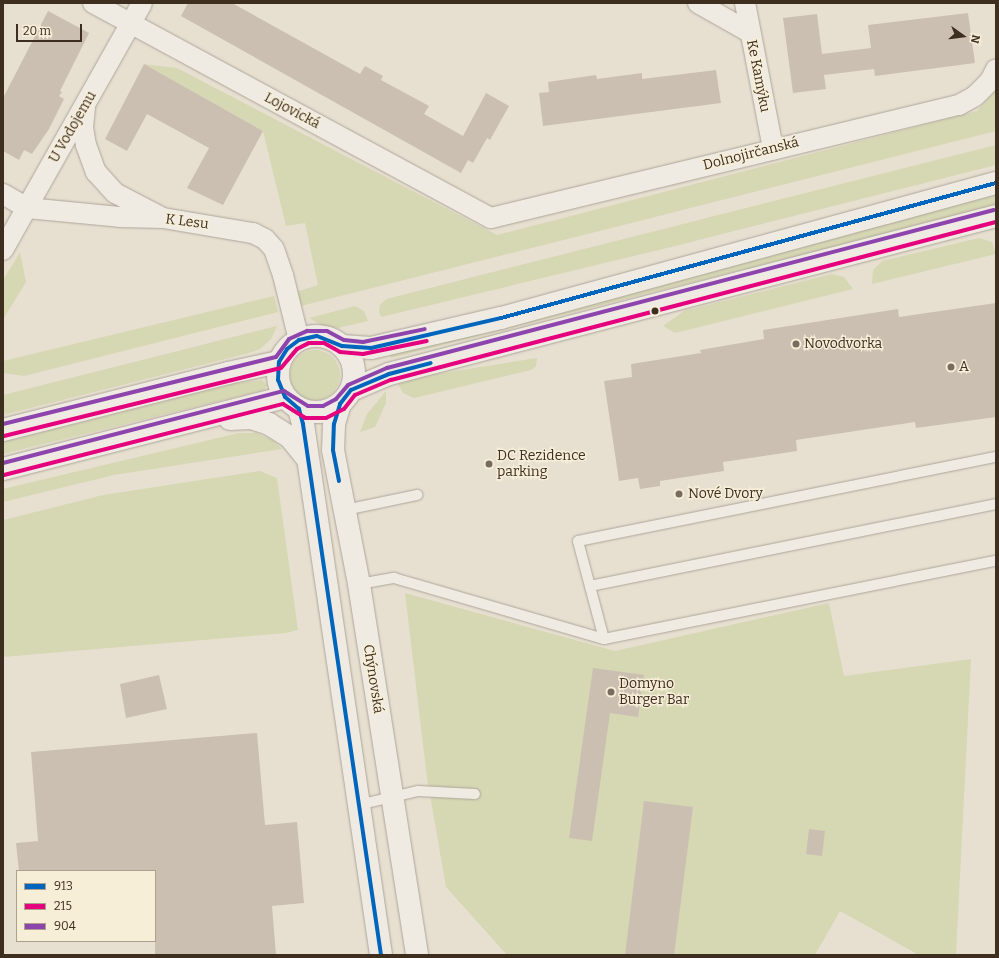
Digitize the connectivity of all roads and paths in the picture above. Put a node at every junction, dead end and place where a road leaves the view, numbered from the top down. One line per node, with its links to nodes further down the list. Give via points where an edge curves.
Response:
1 (93, 3): 5 (street, Lojovická)
2 (142, 3): 5 (street, U Vodojemu)
3 (698, 3): 6 (street)
4 (745, 3): 6 (street, Ke Kamýku)
5 (130, 24): 8 (street, U Vodojemu); 15 (street, Lojovická)
6 (749, 32): 9 (street, Ke Kamýku)
7 (996, 69): 9 (street, Dolnojirčanská, via 990,81 980,91 959,105)
8 (85, 107): 12 (street, U Vodojemu); 14 (street, via 83,127 86,145 96,172 115,193)
9 (773, 148): 15 (street, Dolnojirčanská)
10 (996, 183): 18 (main road, via 501,318 371,348)
11 (3, 194): 12 (street, K Lesu)
12 (27, 208): 14 (street, K Lesu, via 120,217); 16 (street, U Vodojemu)
13 (996, 216): 20 (main road, via 389,374)
14 (163, 218): 17 (street, K Lesu, via 233,228 265,239 274,248)
15 (491, 218)
16 (3, 250)
17 (299, 340): 18 (main road, via 326,337); 19 (main road, via 287,349)
18 (342, 346): 20 (main road, via 353,366)
19 (279, 362): 21 (main road, via 278,380); 23 (main road)
20 (345, 397): 21 (main road, via 324,412 307,412); 29 (main road, Chýnovská, via 334,424 333,450)
21 (292, 403): 22 (main road); 24 (main road)
22 (197, 420): 24 (main road, via 260,420 290,437); 26 (main road)
23 (3, 430)
24 (306, 456): 36 (main road)
25 (996, 457): 32 (lane, via 578,541)
26 (3, 469)
27 (417, 495): 29 (lane)
28 (996, 504): 32 (lane)
29 (345, 510): 31 (main road, Chýnovská)
30 (996, 561): 33 (lane)
31 (359, 584): 33 (lane, via 394,578); 35 (main road, Chýnovská)
32 (590, 586): 33 (lane)
33 (604, 639)
34 (475, 794): 35 (lane, via 418,792)
35 (392, 799): 36 (lane); 38 (main road, Chýnovská)
36 (358, 805): 37 (main road)
37 (381, 955)
38 (417, 955)

